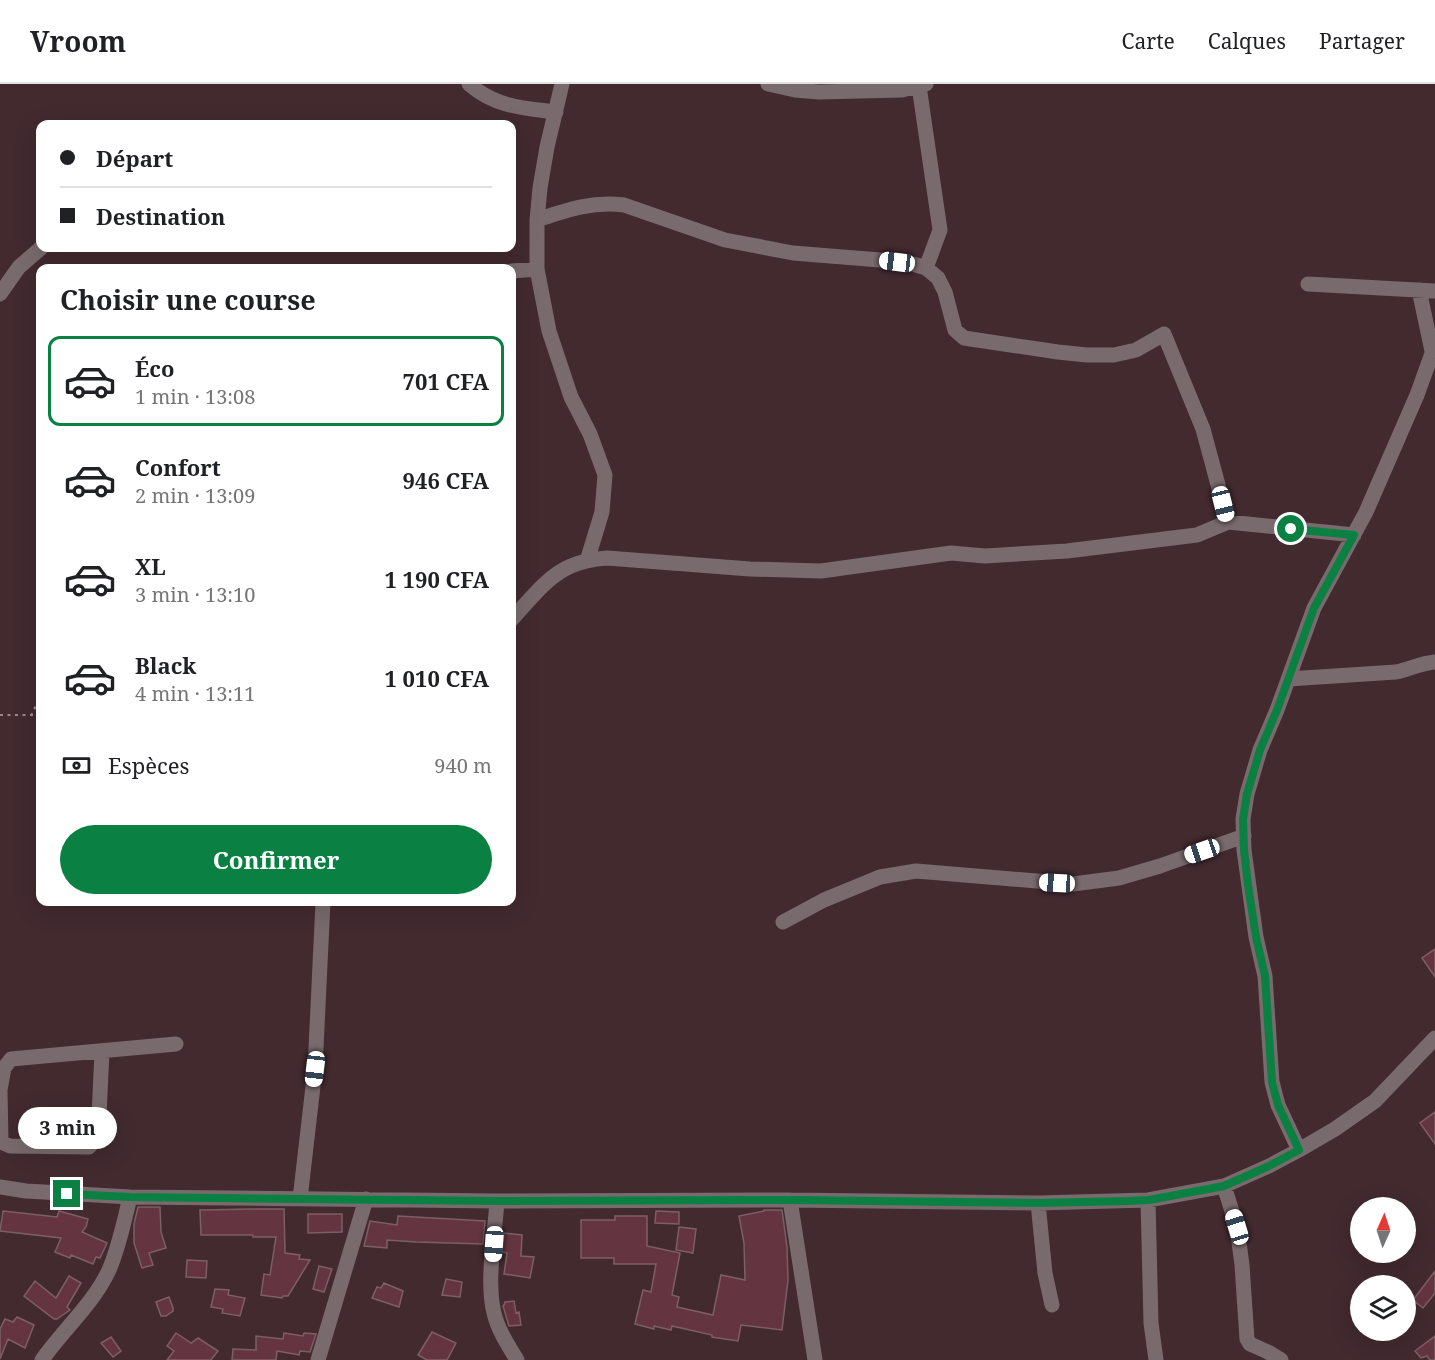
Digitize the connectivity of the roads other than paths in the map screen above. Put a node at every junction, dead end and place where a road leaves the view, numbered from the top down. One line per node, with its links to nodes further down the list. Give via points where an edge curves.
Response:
1 (469, 84): 5 (street, via 497,102)
2 (562, 84): 5 (street)
3 (768, 84): 4 (street, via 819,92 902,90)
4 (923, 85): 8 (street, via 940,230)
5 (556, 112): 6 (street)
6 (537, 220): 8 (street, via 576,207 618,204 725,240 793,253); 9 (street)
7 (36, 252): 14 (street, via 19,267)
8 (926, 268): 16 (street, via 938,278 955,330 964,338 1058,352 1114,355 1136,350 1164,334 1203,429)
9 (537, 269): 10 (street); 18 (street, via 549,331 571,397 605,475 602,512)
10 (516, 271)
11 (1308, 284): 12 (street)
12 (1419, 290): 13 (street); 15 (street)
13 (1435, 291)
14 (0, 294)
15 (1434, 348): 17 (street)
16 (1228, 522): 17 (street); 18 (street, via 1197,535 1173,538 986,556 951,553 821,571 607,558)
17 (1354, 535): 21 (street, via 1314,608)
18 (587, 561): 19 (street, via 552,577)
19 (516, 615)
20 (1435, 662): 21 (street, via 1396,672)
21 (1288, 680): 22 (street, via 1247,794)
22 (1244, 837): 24 (street, via 1119,878 1073,884 916,871 880,877); 29 (street, via 1256,937 1265,976 1272,1082)
23 (322, 906): 33 (street, via 315,1069)
24 (783, 922)
25 (1435, 1038): 29 (street, via 1375,1101)
26 (176, 1044): 27 (street)
27 (102, 1052): 28 (street, via 11,1059 4,1068); 28 (street, via 98,1136 88,1147 10,1146 1,1142)
28 (0, 1090)
29 (1299, 1150): 30 (street)
30 (1224, 1186): 36 (street); 45 (street, via 1237,1227 1247,1339)
31 (0, 1187): 32 (street)
32 (130, 1197): 33 (street); 40 (street, via 121,1238 108,1271)
33 (300, 1199): 34 (street)
34 (366, 1199): 37 (street); 41 (street)
35 (790, 1200): 37 (street); 38 (street); 43 (street)
36 (1149, 1200): 38 (street); 44 (street, via 1151,1323)
37 (497, 1201): 42 (street, via 490,1288 494,1314)
38 (1038, 1203): 39 (street)
39 (1052, 1305)
40 (50, 1356)
41 (318, 1360)
42 (517, 1360)
43 (815, 1360)
44 (1156, 1360)
45 (1281, 1360)

